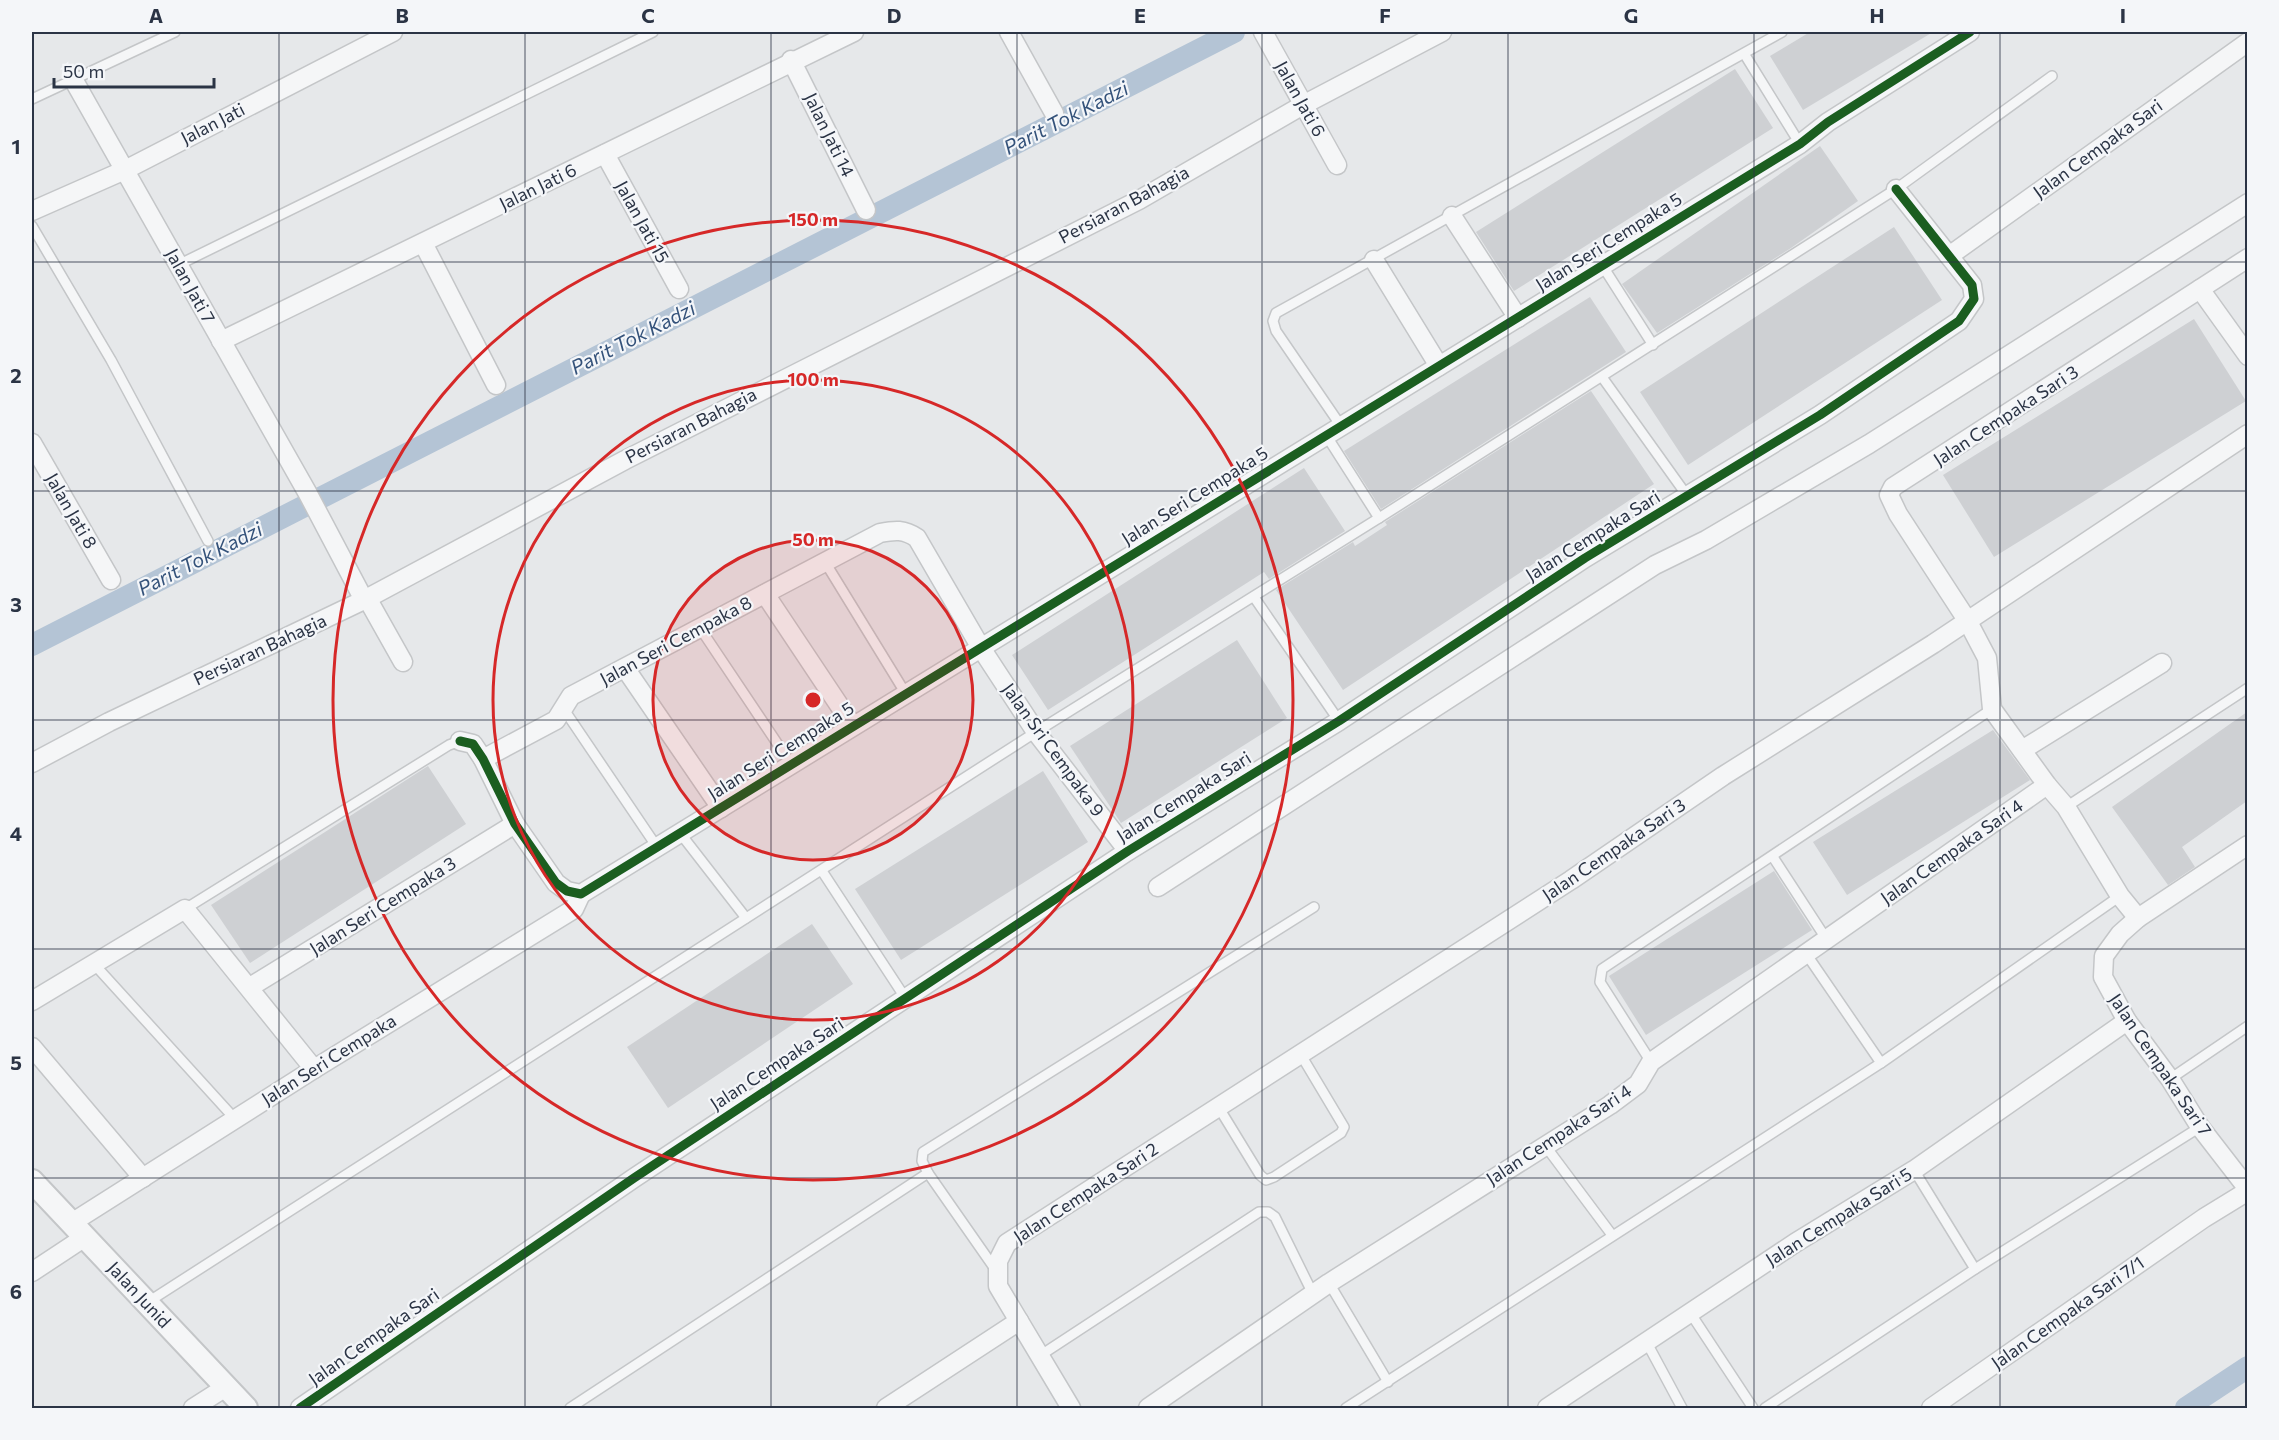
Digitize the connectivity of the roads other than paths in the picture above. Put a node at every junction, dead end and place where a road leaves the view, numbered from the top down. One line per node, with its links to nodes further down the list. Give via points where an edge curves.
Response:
1 (175, 32): 14 (lane)
2 (393, 32): 21 (street, Jalan Jati)
3 (653, 32): 32 (lane)
4 (854, 32): 12 (street, Jalan Jati 6)
5 (1009, 32): 17 (street)
6 (1263, 32): 16 (street, Jalan Jati 6)
7 (1442, 32): 16 (street, Persiaran Bahagia)
8 (1782, 32): 11 (lane)
9 (1970, 32): 18 (street, Jalan Seri Cempaka 5)
10 (2247, 42): 29 (street, Jalan Cempaka Sari)
11 (1744, 55): 18 (lane); 26 (lane)
12 (791, 60): 19 (street, Jalan Jati 6); 24 (street, Jalan Jati 14)
13 (2052, 76): 22 (lane)
14 (73, 79): 15 (lane); 21 (street, Jalan Jati 7)
15 (32, 99)
16 (1303, 105): 20 (street, Jalan Jati 6); 54 (street, Persiaran Bahagia, via 1138,200 625,460)
17 (1054, 113)
18 (1800, 144): 33 (street, Jalan Seri Cempaka 5)
19 (605, 154): 28 (street, Jalan Jati 6); 34 (street, Jalan Jati 15)
20 (1337, 165)
21 (125, 170): 25 (street, Jalan Jati); 32 (street, Jalan Jati 7)
22 (1896, 189): 29 (street, Jalan Cempaka Sari); 38 (lane)
23 (2247, 203): 83 (street, via 1869,444 1656,565)
24 (866, 210)
25 (32, 211)
26 (1452, 216): 31 (lane); 36 (street)
27 (32, 226): 49 (lane, via 111,360)
28 (423, 243): 37 (street, Jalan Jati 6); 42 (street)
29 (1948, 256): 46 (street, Jalan Cempaka Sari, via 1972,285 1974,299 1959,321 1820,415)
30 (2247, 258): 35 (street, Jalan Cempaka Sari 3)
31 (1374, 260): 40 (street); 43 (lane, via 1276,313 1273,321)
32 (178, 265): 37 (street, Jalan Jati 7)
33 (1602, 265): 36 (street, Jalan Seri Cempaka 5); 38 (lane)
34 (679, 289)
35 (2200, 289): 39 (street); 55 (street, Jalan Cempaka Sari 3, via 1893,487 1890,500)
36 (1518, 318): 40 (street, Jalan Seri Cempaka 5)
37 (221, 341): 54 (street, Jalan Jati 7)
38 (1653, 345): 41 (lane)
39 (2247, 356)
40 (1439, 366): 43 (street, Jalan Seri Cempaka 5)
41 (1602, 377): 46 (lane); 47 (lane)
42 (496, 385)
43 (1334, 430): 47 (lane); 57 (street, Jalan Seri Cempaka 5)
44 (2247, 434): 55 (street, Jalan Cempaka Sari 3)
45 (32, 443): 51 (street, Jalan Jati 8)
46 (1688, 497): 65 (street, Jalan Cempaka Sari, via 1585,558)
47 (1379, 518): 53 (lane)
48 (880, 533): 50 (street, Jalan Seri Cempaka 8); 57 (street, Jalan Sri Cempaka 9, via 896,530 917,538)
49 (208, 541)
50 (825, 562): 52 (street, Jalan Seri Cempaka 8); 62 (lane)
51 (111, 580)
52 (765, 594): 56 (street, Jalan Seri Cempaka 8); 66 (street)
53 (1254, 597): 65 (lane); 67 (lane)
54 (365, 599): 58 (street); 71 (street, Persiaran Bahagia)
55 (1967, 620): 64 (street, via 1987,658); 99 (street, Jalan Cempaka Sari 3)
56 (700, 628): 60 (street, Jalan Seri Cempaka 8); 72 (lane)
57 (981, 648): 62 (street, Jalan Seri Cempaka 5); 67 (street, Jalan Sri Cempaka 9)
58 (402, 662)
59 (2162, 663): 69 (street)
60 (625, 668): 63 (street, Jalan Seri Cempaka 8, via 571,696); 75 (street)
61 (2247, 688): 74 (lane)
62 (906, 694): 66 (street, Jalan Seri Cempaka 5)
63 (563, 708): 70 (street, Jalan Seri Cempaka 8, via 556,720); 79 (lane)
64 (1992, 709): 69 (street); 81 (lane)
65 (1340, 721): 80 (street, Jalan Cempaka Sari)
66 (853, 726): 72 (street, Jalan Seri Cempaka 5)
67 (1035, 732): 80 (street, Jalan Sri Cempaka 9); 82 (lane)
68 (460, 741): 70 (street, via 473,744); 87 (lane)
69 (2022, 750): 73 (street)
70 (483, 759): 76 (street)
71 (32, 763)
72 (791, 764): 75 (street, Jalan Seri Cempaka 5)
73 (2047, 785): 74 (street); 90 (street, Jalan Cempaka Sari 4)
74 (2066, 807): 85 (street)
75 (721, 808): 77 (street, Jalan Seri Cempaka 5)
76 (515, 824): 84 (street, via 556,883); 93 (street, Jalan Seri Cempaka 3)
77 (680, 833): 79 (street, Jalan Seri Cempaka 5); 88 (lane)
78 (2247, 845): 89 (street, Jalan Cempaka Sari 7)
79 (657, 847): 84 (street, Jalan Seri Cempaka 5)
80 (1128, 850): 94 (street, Jalan Cempaka Sari)
81 (1773, 857): 90 (lane); 100 (lane, via 1602,969 1600,982)
82 (822, 871): 88 (lane); 94 (lane)
83 (1158, 887)
84 (580, 894): 102 (street, Jalan Seri Cempaka, via 574,909)
85 (2120, 896): 89 (street); 101 (lane)
86 (1314, 907): 110 (lane, via 923,1152 922,1161)
87 (185, 909): 92 (street); 93 (street)
88 (746, 918): 122 (lane)
89 (2138, 918): 96 (street, Jalan Cempaka Sari 7, via 2104,956 2103,977)
90 (1827, 940): 91 (street, Jalan Cempaka Sari 4)
91 (1807, 955): 100 (street, Jalan Cempaka Sari 4); 101 (lane)
92 (94, 964): 95 (street); 106 (lane)
93 (250, 987): 102 (street)
94 (906, 999): 131 (street, Jalan Cempaka Sari, via 634,1178)
95 (32, 1001)
96 (2127, 1021): 103 (street, Jalan Cempaka Sari 7); 109 (street, Jalan Cempaka Sari 5)
97 (2247, 1026): 103 (lane)
98 (32, 1047): 111 (street)
99 (1301, 1055): 104 (street, Jalan Cempaka Sari 3); 105 (lane, via 1344,1127 1341,1133 1274,1177 1266,1180 1260,1175)
100 (1650, 1062): 108 (street, Jalan Cempaka Sari 4, via 1638,1084)
101 (1881, 1062): 116 (lane)
102 (314, 1069): 106 (street, Jalan Seri Cempaka)
103 (2169, 1079): 107 (street, Jalan Cempaka Sari 7)
104 (1263, 1080): 105 (street, Jalan Cempaka Sari 2)
105 (1219, 1108): 119 (street, Jalan Cempaka Sari 2, via 1007,1243 998,1261)
106 (235, 1119): 111 (street, Jalan Seri Cempaka)
107 (2200, 1127): 113 (street, Jalan Cempaka Sari 7); 117 (lane)
108 (1544, 1144): 116 (lane); 120 (street, Jalan Cempaka Sari 4)
109 (1914, 1170): 117 (lane); 123 (street, Jalan Cempaka Sari 5)
110 (928, 1173): 119 (lane); 132 (lane)
111 (143, 1178): 115 (street, Jalan Seri Cempaka)
112 (32, 1181): 115 (street, Jalan Junid)
113 (2247, 1190): 114 (street, Jalan Cempaka Sari 7)
114 (2204, 1218): 141 (street, Jalan Cempaka Sari 7/1)
115 (79, 1230): 118 (street, Jalan Seri Cempaka); 122 (street, Jalan Junid)
116 (1612, 1235): 127 (lane)
117 (1976, 1269): 140 (lane)
118 (32, 1272)
119 (998, 1273): 124 (street, via 998,1286)
120 (1329, 1283): 121 (street, Jalan Cempaka Sari 4); 127 (lane)
121 (1313, 1294): 126 (lane, via 1275,1217 1259,1212); 135 (street, Jalan Cempaka Sari 4)
122 (147, 1303): 128 (street, Jalan Junid)
123 (1691, 1314): 125 (street, Jalan Cempaka Sari 5); 139 (lane)
124 (1019, 1321): 126 (street); 133 (street)
125 (1647, 1343): 137 (street, Jalan Cempaka Sari 5); 138 (lane)
126 (1041, 1355): 134 (street)
127 (1388, 1382): 136 (lane)
128 (226, 1387): 129 (street); 130 (street, Jalan Junid)
129 (193, 1408)
130 (246, 1408)
131 (300, 1408)
132 (570, 1408)
133 (886, 1408)
134 (1071, 1408)
135 (1148, 1408)
136 (1346, 1408)
137 (1546, 1408)
138 (1682, 1408)
139 (1753, 1408)
140 (1765, 1408)
141 (1931, 1408)

